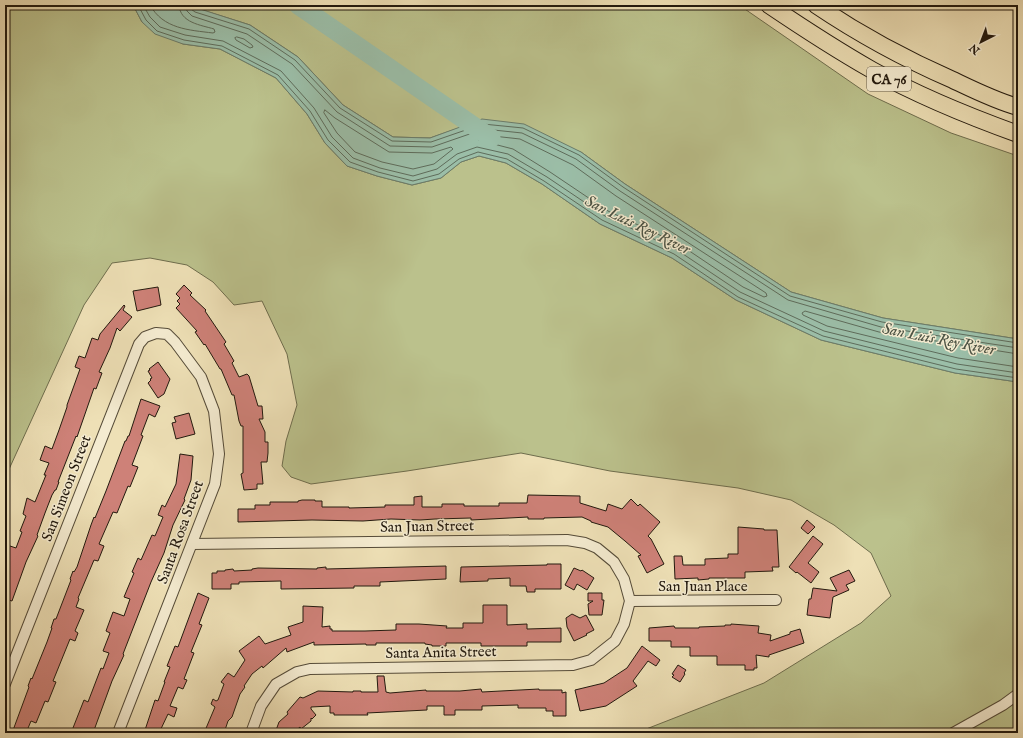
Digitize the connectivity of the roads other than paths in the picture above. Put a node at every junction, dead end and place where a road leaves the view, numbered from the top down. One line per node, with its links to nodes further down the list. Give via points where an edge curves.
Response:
1 (769, 5): 4 (highway, CA 76, via 873,71 932,100)
2 (816, 5): 3 (highway, CA 76, via 842,23 922,66)
3 (1018, 107)
4 (1018, 134)
5 (175, 342): 6 (street, Santa Rosa Street, via 201,377 214,411 219,454 215,484); 9 (street, San Simeon Street, via 167,334 156,332 145,337 139,344)
6 (192, 544): 8 (street, San Juan Street, via 567,540 597,548 614,562 624,579); 11 (street, Santa Rosa Street)
7 (776, 600): 8 (street, San Juan Place)
8 (630, 601): 12 (street, Santa Anita Street, via 624,624 615,641 591,660 573,665 310,669 296,672 276,684 261,706)
9 (5, 684)
10 (1018, 694): 13 (street, via 1004,705)
11 (118, 733)
12 (251, 733)
13 (953, 733)

